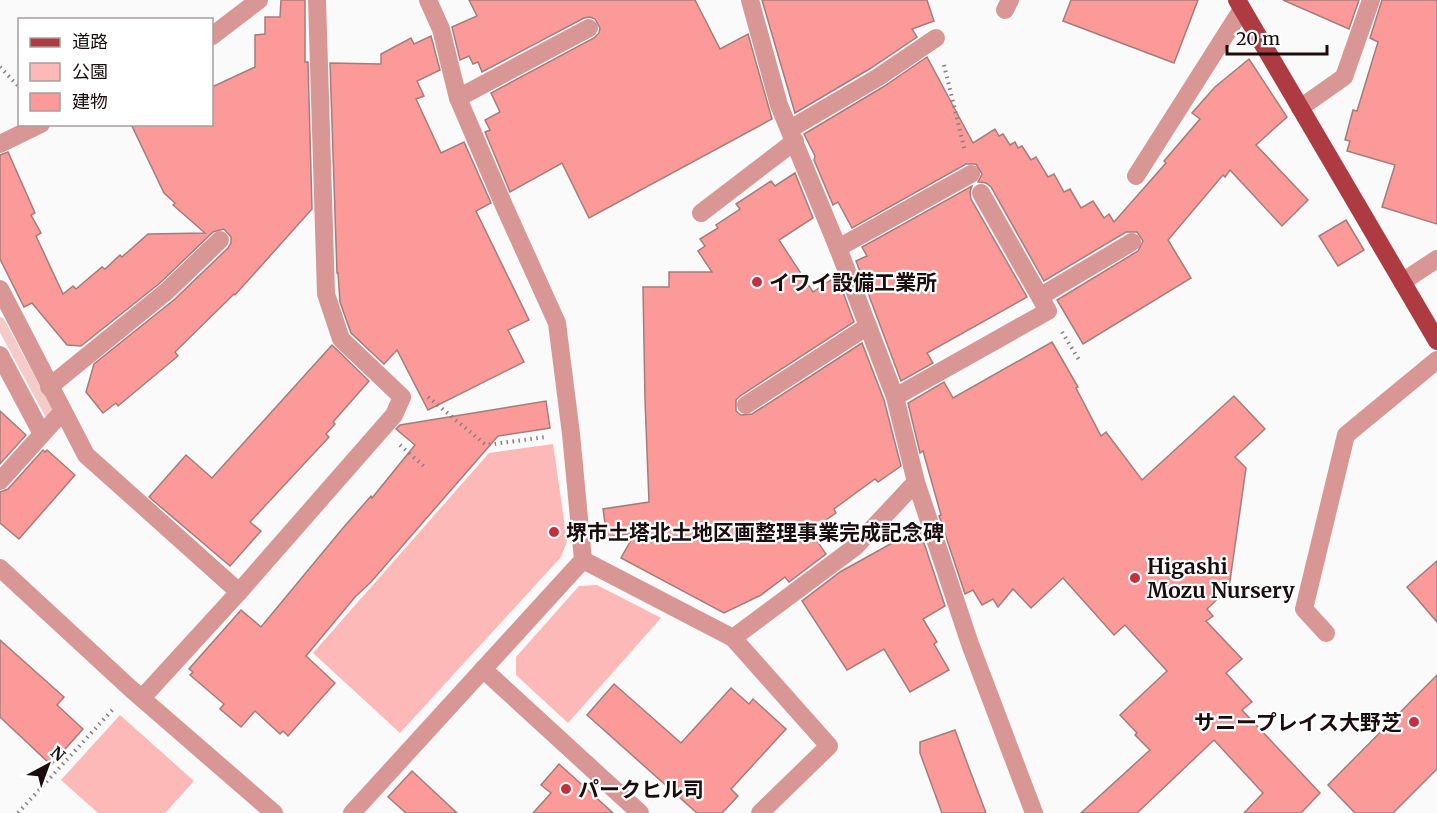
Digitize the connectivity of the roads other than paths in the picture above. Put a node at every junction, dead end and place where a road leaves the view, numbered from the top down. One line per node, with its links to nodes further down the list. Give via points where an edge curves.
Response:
1 (260, 0): 8 (street)
2 (317, 0): 39 (street, via 327,294 341,339 402,397 394,416)
3 (428, 0): 10 (street, via 441,29)
4 (750, 0): 13 (street, via 779,105)
5 (1371, 0): 11 (street, via 1344,77)
6 (1240, 5): 11 (main road); 16 (street)
7 (589, 28): 10 (street)
8 (213, 35)
9 (936, 38): 13 (street)
10 (458, 98): 37 (street, via 557,323)
11 (1300, 108): 23 (main road)
12 (37, 126): 14 (street)
13 (792, 135): 18 (street); 21 (street)
14 (0, 144)
15 (971, 174): 21 (street)
16 (1136, 176)
17 (981, 192): 25 (street)
18 (701, 213)
19 (220, 240): 30 (street, via 166,291)
20 (1132, 242): 25 (street)
21 (838, 248): 26 (street)
22 (1437, 259): 23 (street)
23 (1402, 282): 27 (main road)
24 (0, 289): 30 (street)
25 (1045, 304): 31 (street)
26 (868, 326): 31 (street); 32 (street)
27 (1437, 341)
28 (0, 355): 34 (street)
29 (1437, 360): 40 (street, via 1346,435 1304,609)
30 (49, 387): 33 (street)
31 (895, 397): 36 (street)
32 (746, 405)
33 (63, 411): 34 (street); 39 (street, via 86,455)
34 (42, 434): 35 (street)
35 (0, 481)
36 (916, 482): 41 (street, via 855,547); 48 (street, via 970,644)
37 (583, 560): 41 (street); 42 (street)
38 (0, 568): 43 (street)
39 (239, 592): 43 (street)
40 (1326, 633)
41 (733, 638): 47 (street, via 829,746)
42 (483, 669): 45 (street); 46 (street)
43 (136, 694): 44 (street)
44 (274, 813)
45 (352, 813)
46 (640, 813)
47 (760, 813)
48 (1034, 813)

